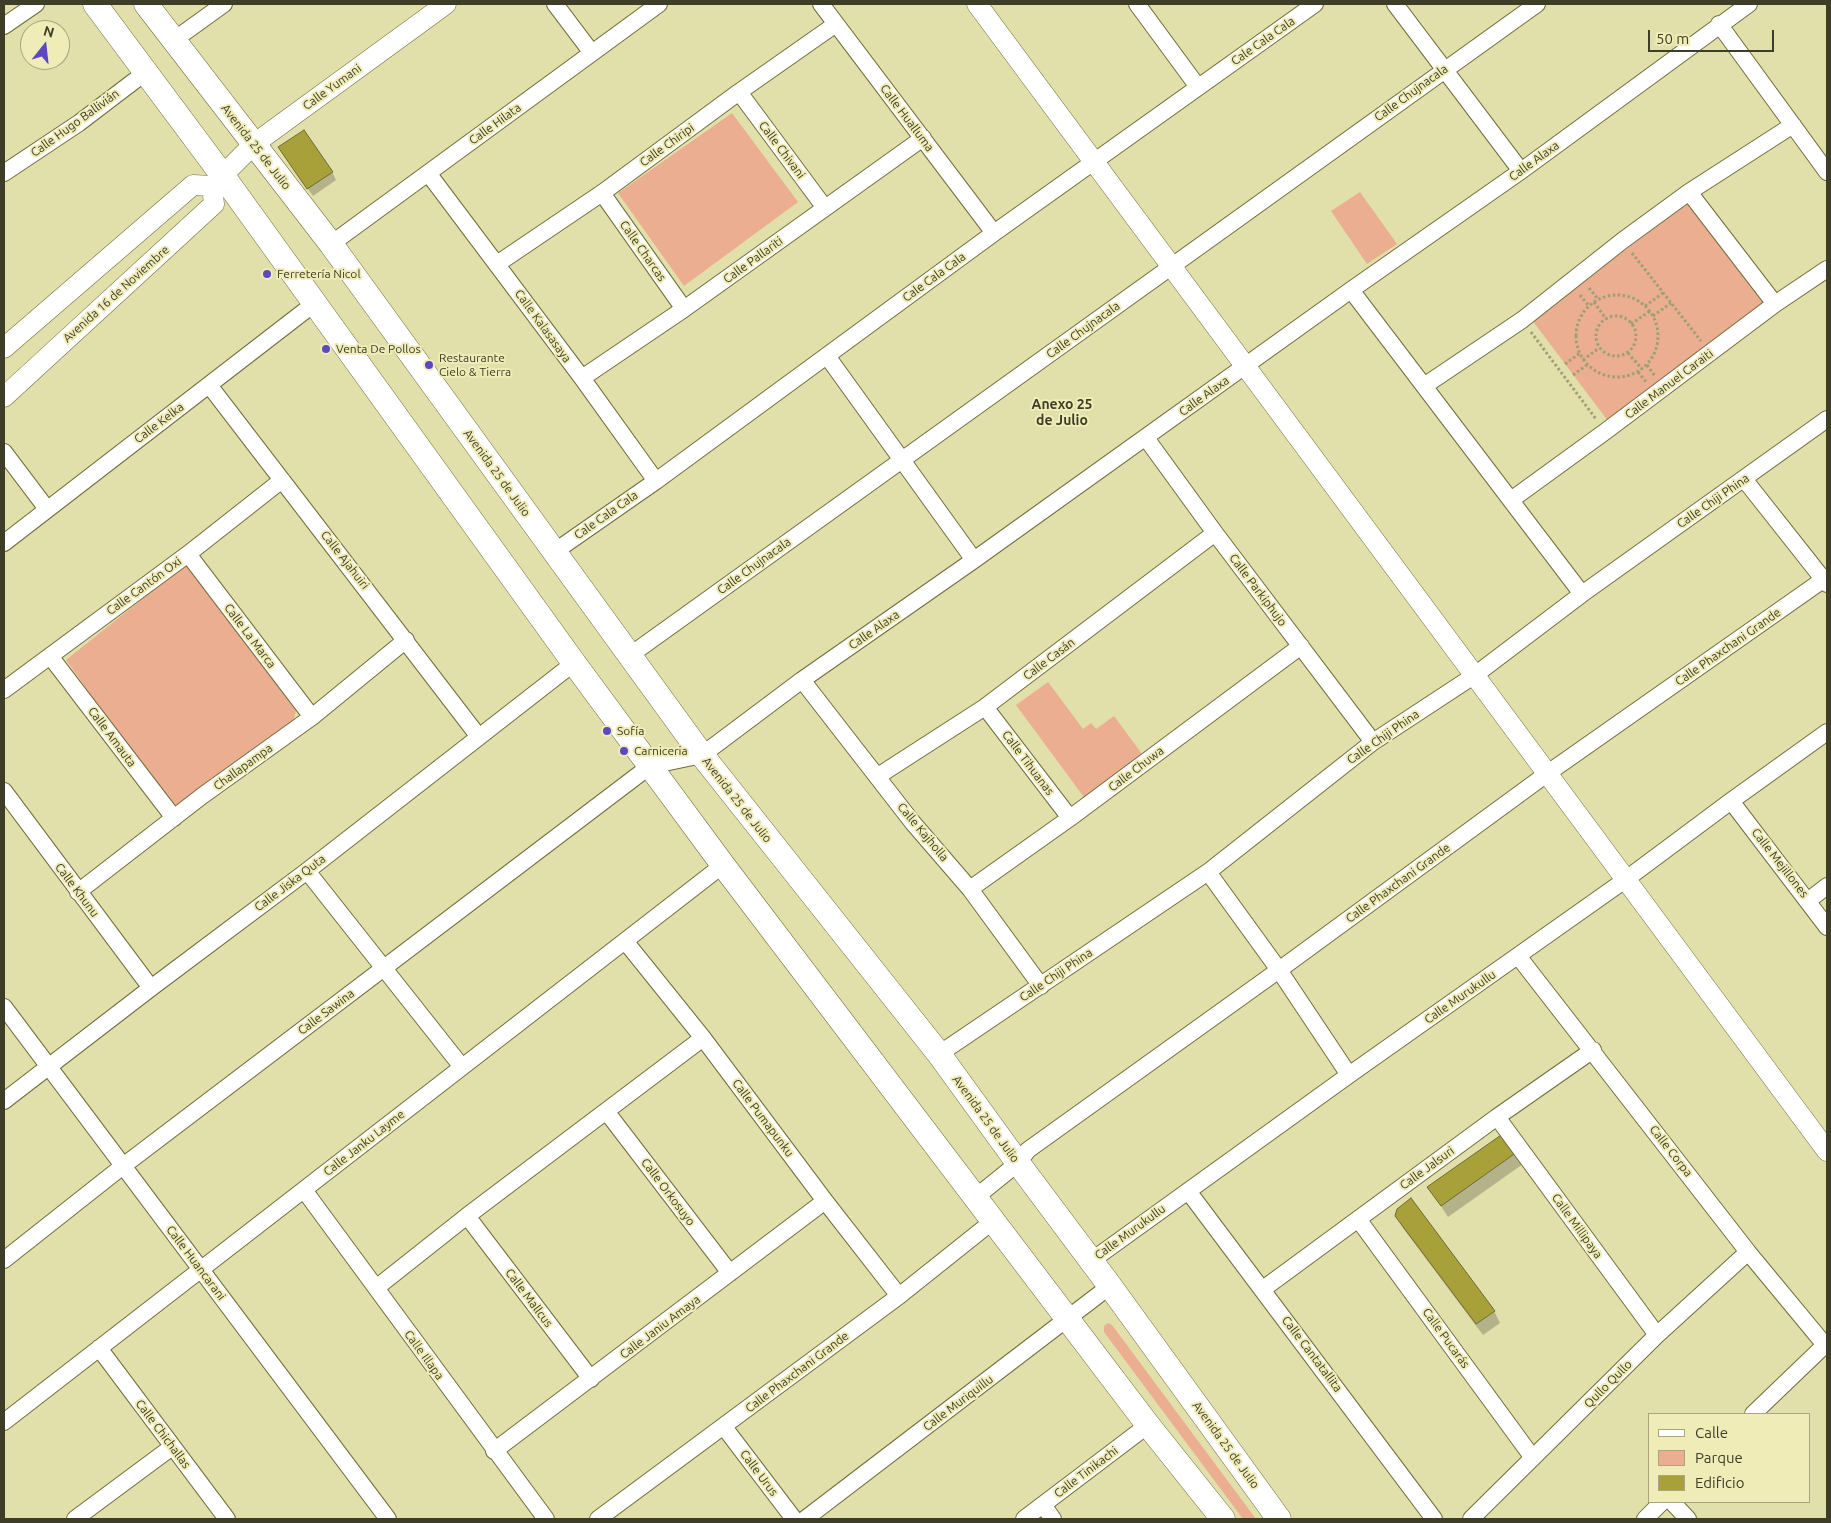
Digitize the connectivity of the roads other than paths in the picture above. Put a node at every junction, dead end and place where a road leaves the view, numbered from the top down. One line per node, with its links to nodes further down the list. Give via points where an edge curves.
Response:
1 (36, 4): 17 (street)
2 (95, 4): 21 (main road)
3 (146, 4): 18 (main road, Avenida 25 de Julio)
4 (224, 4): 18 (street)
5 (446, 4): 26 (street, Calle Yumani)
6 (556, 4): 19 (street)
7 (659, 4): 19 (street, Calle Hilata)
8 (821, 4): 15 (street, Calle Hualluma)
9 (977, 4): 27 (street)
10 (1137, 4): 22 (street)
11 (1315, 4): 22 (street, Cale Cala Cala)
12 (1395, 4): 20 (street)
13 (1537, 4): 20 (street, Calle Chujnacala)
14 (1749, 4): 16 (street, Calle Alaxa)
15 (836, 24): 23 (street, Calle Chiripi); 25 (street, Calle Hualluma)
16 (1719, 24): 24 (street); 28 (street, Calle Alaxa)
17 (4, 26)
18 (174, 40): 26 (main road, Avenida 25 de Julio)
19 (592, 53): 31 (street, Calle Hilata)
20 (1444, 70): 28 (street); 39 (street, Calle Chujnacala)
21 (146, 72): 30 (street, Calle Hugo Ballivián, via 79,123); 32 (main road)
22 (1198, 87): 27 (street, Cale Cala Cala)
23 (739, 92): 34 (street, Calle Chiripi); 35 (street, Calle Chivani)
24 (1793, 126): 29 (street); 33 (street)
25 (923, 138): 35 (street, Calle Pallariti); 36 (street, Calle Hualluma)
26 (254, 144): 32 (street, Calle Yumani); 37 (main road, Avenida 25 de Julio)
27 (1094, 162): 36 (street, Cale Cala Cala); 39 (street)
28 (1521, 171): 41 (street, Calle Alaxa)
29 (1827, 172)
30 (4, 173)
31 (428, 173): 37 (street, Calle Hilata); 38 (street, Calle Kalasasaya)
32 (217, 181): 42 (main road); 45 (street, via 193,185); 51 (street, Avenida 16 de Noviembre, via 214,204)
33 (1688, 192): 43 (street); 50 (street, via 1522,320)
34 (602, 193): 38 (street, Calle Chiripi); 44 (street, Calle Charcas)
35 (825, 208): 44 (street, Calle Pallariti)
36 (994, 233): 46 (street, Cale Cala Cala)
37 (331, 244): 63 (main road, Avenida 25 de Julio)
38 (497, 264): 48 (street, Calle Kalasasaya)
39 (1172, 266): 47 (street); 55 (street, Calle Chujnacala)
40 (1827, 268): 43 (street, Calle Manuel Caraiti)
41 (1351, 290): 47 (street, Calle Alaxa); 50 (street)
42 (315, 303): 49 (street, Calle Kelka); 72 (main road)
43 (1775, 304): 59 (street, Calle Manuel Caraiti)
44 (684, 309): 48 (street, Calle Pallariti)
45 (5, 344)
46 (827, 356): 55 (street); 58 (street, Cale Cala Cala)
47 (1246, 366): 53 (street, Calle Alaxa); 73 (street)
48 (582, 378): 58 (street, Calle Kalasasaya)
49 (209, 385): 57 (street, Calle Ajahuiri); 60 (street, Calle Kelka)
50 (1424, 386): 59 (street)
51 (4, 397)
52 (1827, 419): 56 (street, Calle Chiji Phina)
53 (1146, 438): 61 (street, Calle Parkiphujo); 65 (street, Calle Alaxa)
54 (4, 452): 60 (street)
55 (900, 460): 65 (street); 71 (street, Calle Chujnacala)
56 (1744, 479): 66 (street); 67 (street, Calle Chiji Phina)
57 (282, 480): 64 (street, Calle Cantón Oxi); 68 (street, Calle Ajahuiri)
58 (656, 481): 63 (street, Cale Cala Cala)
59 (1510, 500): 67 (street)
60 (47, 509): 62 (street, Calle Kelka)
61 (1215, 533): 69 (street, Calle Parkiphujo); 76 (street, Calle Casán)
62 (4, 543)
63 (554, 552): 71 (main road, Avenida 25 de Julio)
64 (188, 554): 70 (street, Calle Cantón Oxi); 77 (street, Calle La Marca)
65 (974, 560): 74 (street, Calle Alaxa)
66 (1826, 580): 83 (street, Calle Phaxchani Grande)
67 (1582, 594): 73 (street, Calle Chiji Phina)
68 (406, 640): 77 (street, Challapampa); 79 (street, Calle Ajahuiri)
69 (1301, 646): 80 (street, Calle Parkiphujo); 88 (street, Calle Chuwa)
70 (50, 656): 75 (street, Calle Cantón Oxi); 87 (street, Calle Amauta)
71 (629, 656): 81 (main road, Avenida 25 de Julio)
72 (574, 663): 79 (street, Calle Jiska Quta); 82 (main road)
73 (1475, 675): 80 (street, Calle Chiji Phina); 83 (street)
74 (802, 680): 81 (street, Calle Alaxa); 84 (street, Calle Kajholla)
75 (4, 690)
76 (985, 707): 84 (street, Calle Casán); 88 (street, Calle Tihuanas)
77 (312, 717): 87 (street, Challapampa)
78 (1827, 732): 86 (street, Calle Murukullu)
79 (479, 737): 90 (street, Calle Jiska Quta)
80 (1373, 742): 91 (street, Calle Chiji Phina)
81 (702, 755): 82 (street, Calle Alaxa); 107 (main road, Avenida 25 de Julio)
82 (650, 766): 89 (main road); 100 (street, Calle Sawina)
83 (1548, 774): 92 (street); 101 (street, Calle Phaxchani Grande)
84 (878, 776): 94 (street, Calle Kajholla, via 913,823)
85 (4, 791): 95 (street, Calle Khunu)
86 (1731, 801): 92 (street, Calle Murukullu); 96 (street, Calle Mejillones)
87 (174, 818): 95 (street, Challapampa)
88 (1070, 818): 94 (street, Calle Chuwa)
89 (723, 865): 98 (street, Calle Janku Layme); 119 (main road)
90 (307, 871): 100 (street); 103 (street, Calle Jiska Quta)
91 (1208, 872): 101 (street); 102 (street, Calle Chiji Phina)
92 (1625, 880): 99 (street, Calle Murukullu); 114 (street)
93 (1827, 886): 96 (street)
94 (970, 889): 102 (street, Calle Kajholla)
95 (78, 892): 103 (street, Calle Khunu)
96 (1808, 900): 97 (street, Calle Mejillones)
97 (1827, 927)
98 (625, 941): 105 (street, Calle Pumapunku); 109 (street, Calle Janku Layme)
99 (1518, 956): 106 (street, Calle Corpa); 110 (street, Calle Murukullu)
100 (383, 969): 109 (street); 116 (street, Calle Sawina)
101 (1279, 970): 110 (street); 115 (street, Calle Phaxchani Grande, via 1028,1150)
102 (1041, 986): 107 (street, Calle Chiji Phina)
103 (151, 988): 108 (street, Calle Jiska Quta)
104 (4, 1007): 108 (street, Calle Huancarani)
105 (703, 1038): 112 (street); 120 (street, Calle Pumapunku)
106 (1592, 1050): 113 (street, Calle Jalsuri); 124 (street, Calle Corpa)
107 (940, 1054): 115 (main road, Avenida 25 de Julio)
108 (48, 1066): 111 (street, Calle Jiska Quta); 116 (street, Calle Huancarani)
109 (462, 1067): 117 (street, Calle Janku Layme)
110 (1349, 1075): 118 (street, Calle Murukullu)
111 (4, 1101)
112 (606, 1111): 121 (street); 128 (street, Calle Orkosuyo)
113 (1497, 1117): 122 (street, Calle Jalsuri); 134 (street, Calle Millipaya)
114 (1827, 1151)
115 (1018, 1163): 119 (street, Calle Phaxchani Grande); 126 (main road, Avenida 25 de Julio)
116 (123, 1166): 125 (street, Calle Sawina); 127 (street, Calle Huancarani)
117 (304, 1190): 127 (street, Calle Janku Layme); 130 (street, Calle Illapa)
118 (1188, 1190): 126 (street, Calle Murukullu); 131 (street, Calle Cantatallita)
119 (976, 1197): 123 (main road)
120 (825, 1201): 128 (street, Calle Janiu Amaya); 132 (street, Calle Pumapunku)
121 (467, 1216): 130 (street); 137 (street, Calle Mallcus)
122 (1358, 1219): 131 (street, Calle Jalsuri); 144 (street, Calle Pucarás)
123 (993, 1221): 132 (street, Calle Phaxchani Grande); 133 (main road)
124 (1748, 1252): 134 (street, Qullo Qullo); 135 (street, Calle Corpa)
125 (4, 1260)
126 (1091, 1261): 129 (main road, Avenida 25 de Julio)
127 (201, 1270): 136 (street, Calle Janku Layme); 150 (street, Calle Huancarani)
128 (730, 1273): 137 (street, Calle Janiu Amaya)
129 (1110, 1286): 133 (street, Calle Muriquillu); 158 (main road, Avenida 25 de Julio)
130 (376, 1288): 143 (street, Calle Illapa)
131 (1263, 1289): 159 (street, Calle Cantatallita)
132 (899, 1296): 141 (street, Calle Phaxchani Grande)
133 (1068, 1318): 140 (main road); 154 (street, Calle Muriquillu)
134 (1657, 1335): 144 (street, Qullo Qullo)
135 (1826, 1344): 138 (street)
136 (99, 1348): 139 (street, Calle Janku Layme); 142 (street, Calle Chichallas)
137 (591, 1379): 143 (street, Calle Janiu Amaya)
138 (1754, 1413)
139 (4, 1422)
140 (1148, 1425): 147 (street, Calle Tinikachi); 157 (main road)
141 (724, 1427): 152 (street, Calle Phaxchani Grande); 153 (street, Calle Urus)
142 (172, 1447): 148 (street); 149 (street, Calle Chichallas)
143 (494, 1451): 151 (street, Calle Illapa)
144 (1533, 1458): 160 (street, Qullo Qullo)
145 (1661, 1503): 161 (street)
146 (1673, 1503): 162 (street)
147 (1042, 1505): 155 (street, Calle Tinikachi); 156 (street)
148 (77, 1519)
149 (227, 1519)
150 (388, 1519)
151 (546, 1519)
152 (598, 1519)
153 (794, 1519)
154 (805, 1519)
155 (1024, 1519)
156 (1053, 1519)
157 (1223, 1519)
158 (1279, 1519)
159 (1434, 1519)
160 (1471, 1519)
161 (1645, 1519)
162 (1688, 1519)

